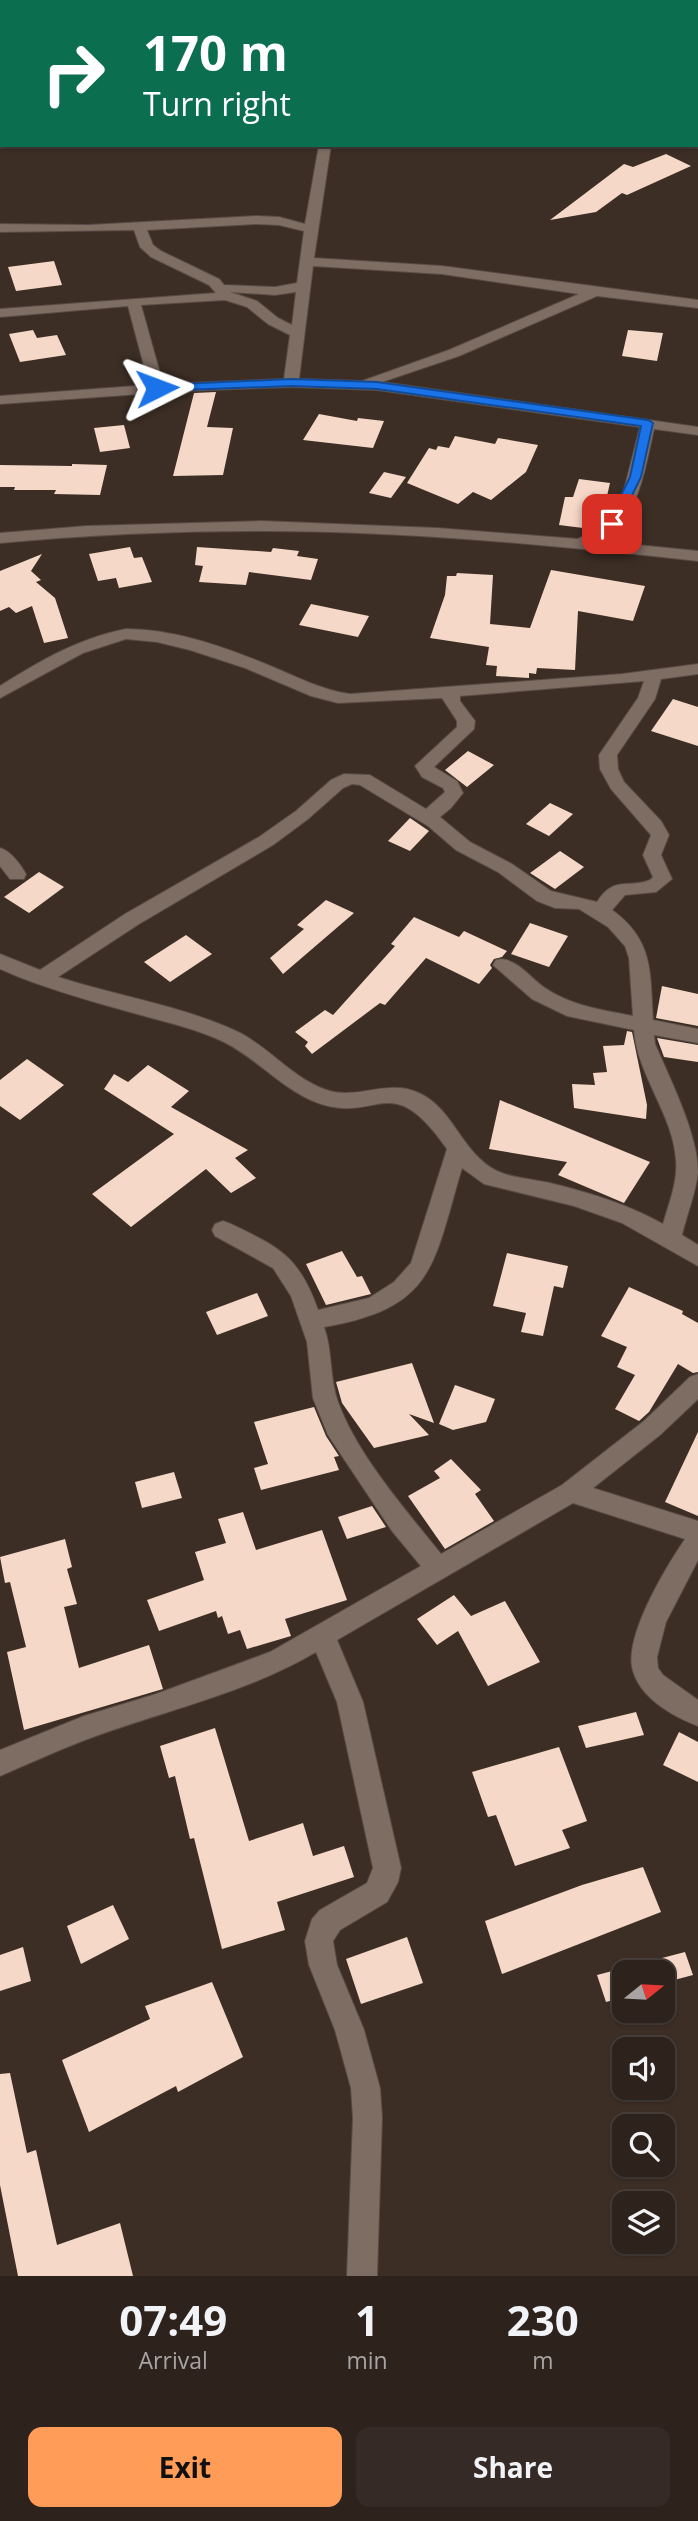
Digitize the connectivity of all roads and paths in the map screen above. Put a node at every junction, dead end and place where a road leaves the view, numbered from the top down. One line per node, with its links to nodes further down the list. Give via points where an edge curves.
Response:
1 (325, 147): 4 (street)
2 (138, 225): 3 (street); 4 (street, via 279,220); 7 (street, via 147,247)
3 (0, 228)
4 (311, 229): 5 (street)
5 (308, 262): 6 (street); 8 (street, via 429,268)
6 (305, 286): 7 (street); 12 (street)
7 (223, 292): 9 (street); 12 (street, via 253,304)
8 (594, 292): 10 (street); 14 (street, via 454,353)
9 (133, 301): 11 (street); 15 (street)
10 (698, 304)
11 (0, 313)
12 (299, 334): 13 (street)
13 (291, 383): 14 (street); 15 (street)
14 (361, 385): 17 (street)
15 (157, 388): 16 (street)
16 (0, 400)
17 (648, 423): 18 (street); 20 (street, via 636,477 617,519)
18 (698, 431)
19 (0, 537): 20 (street, via 190,526 480,535)
20 (579, 544): 21 (street)
21 (698, 556)
22 (698, 669): 23 (street)
23 (654, 676): 25 (street); 29 (street, via 646,699 608,755 617,785 660,835 652,855 663,879 647,891 614,893)
24 (0, 693): 25 (street, via 104,639 135,634 240,662 332,698)
25 (451, 693): 26 (street, via 466,721 465,729 424,766 451,785 454,793)
26 (428, 817): 29 (street, via 463,846 544,896 582,903); 32 (street, via 374,783 349,778 266,841)
27 (0, 854): 28 (street)
28 (17, 874)
29 (601, 913): 33 (street, via 634,943)
30 (0, 961): 32 (street)
31 (503, 965): 33 (street, via 555,1003 588,1015)
32 (43, 977): 35 (street, via 220,1031 322,1097 349,1099 377,1093 409,1097 435,1116)
33 (643, 1024): 34 (street); 37 (street, via 647,1053 687,1157)
34 (698, 1036)
35 (458, 1148): 37 (street, via 491,1178 611,1209); 39 (street, via 421,1267 377,1305)
36 (223, 1230): 39 (street, via 281,1262)
37 (671, 1236): 38 (street)
38 (698, 1257)
39 (312, 1320): 44 (street, via 325,1398 340,1435)
40 (698, 1384): 41 (street, via 652,1428)
41 (571, 1492): 42 (street); 44 (street)
42 (698, 1532)
43 (698, 1539): 46 (street, via 665,1595 645,1649 644,1668 655,1686)
44 (439, 1570): 45 (street)
45 (322, 1635): 47 (street, via 278,1661 84,1728); 48 (street, via 350,1702 387,1868 378,1891 328,1920 318,1940 363,2075 369,2108)
46 (698, 1714)
47 (0, 1763)
48 (362, 2276)

